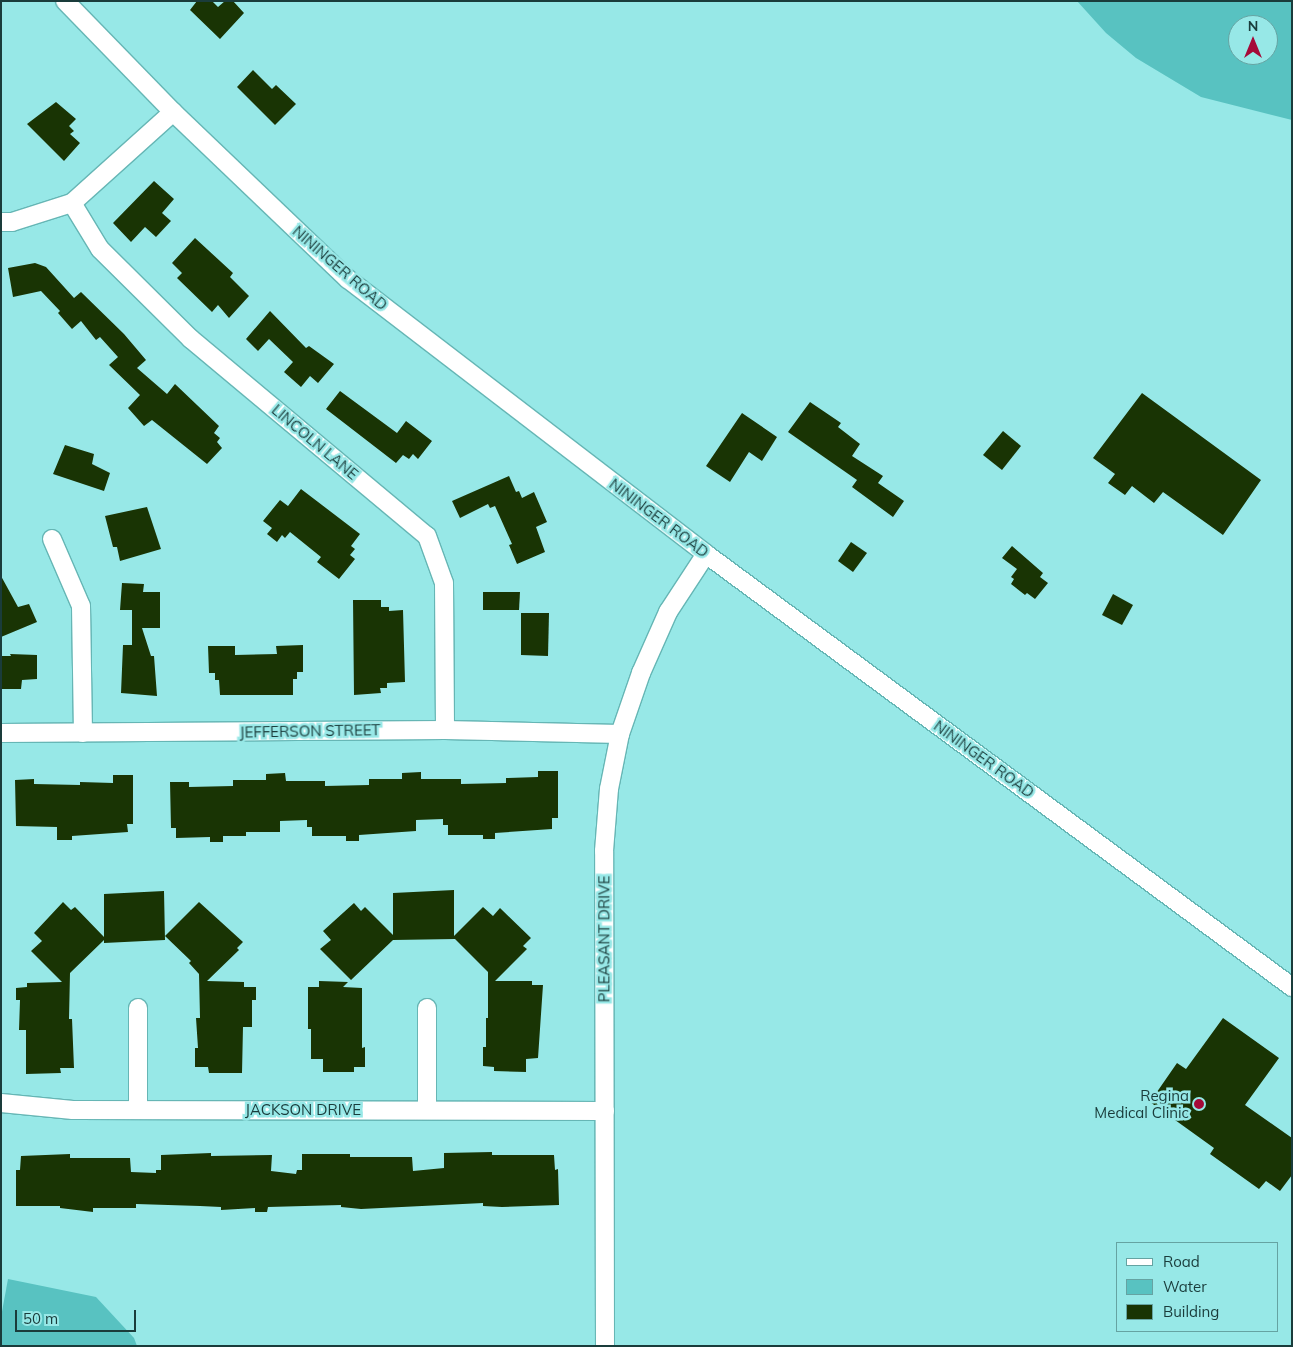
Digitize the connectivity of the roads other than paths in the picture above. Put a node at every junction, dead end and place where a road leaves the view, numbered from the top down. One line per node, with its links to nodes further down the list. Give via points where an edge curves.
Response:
1 (65, 1): 2 (street, NININGER ROAD)
2 (173, 112): 3 (street); 6 (street, NININGER ROAD, via 348,279)
3 (72, 203): 4 (street, via 12,222); 7 (street, LINCOLN LANE, via 100,249 191,339 427,536 444,583)
4 (1, 222)
5 (52, 539): 9 (street, via 81,606)
6 (706, 554): 10 (street, PLEASANT DRIVE, via 668,612 641,673); 11 (street, NININGER ROAD)
7 (445, 730): 9 (street, JEFFERSON STREET); 10 (street, JEFFERSON STREET)
8 (1, 733): 9 (street, JEFFERSON STREET)
9 (83, 733)
10 (620, 734): 17 (street, PLEASANT DRIVE, via 609,789 604,851)
11 (1292, 987)
12 (138, 1008): 15 (street)
13 (427, 1008): 16 (street)
14 (1, 1102): 15 (street, JACKSON DRIVE, via 73,1110)
15 (138, 1110): 16 (street, JACKSON DRIVE)
16 (427, 1110): 17 (street, JACKSON DRIVE)
17 (605, 1111): 18 (street, PLEASANT DRIVE)
18 (605, 1346)

